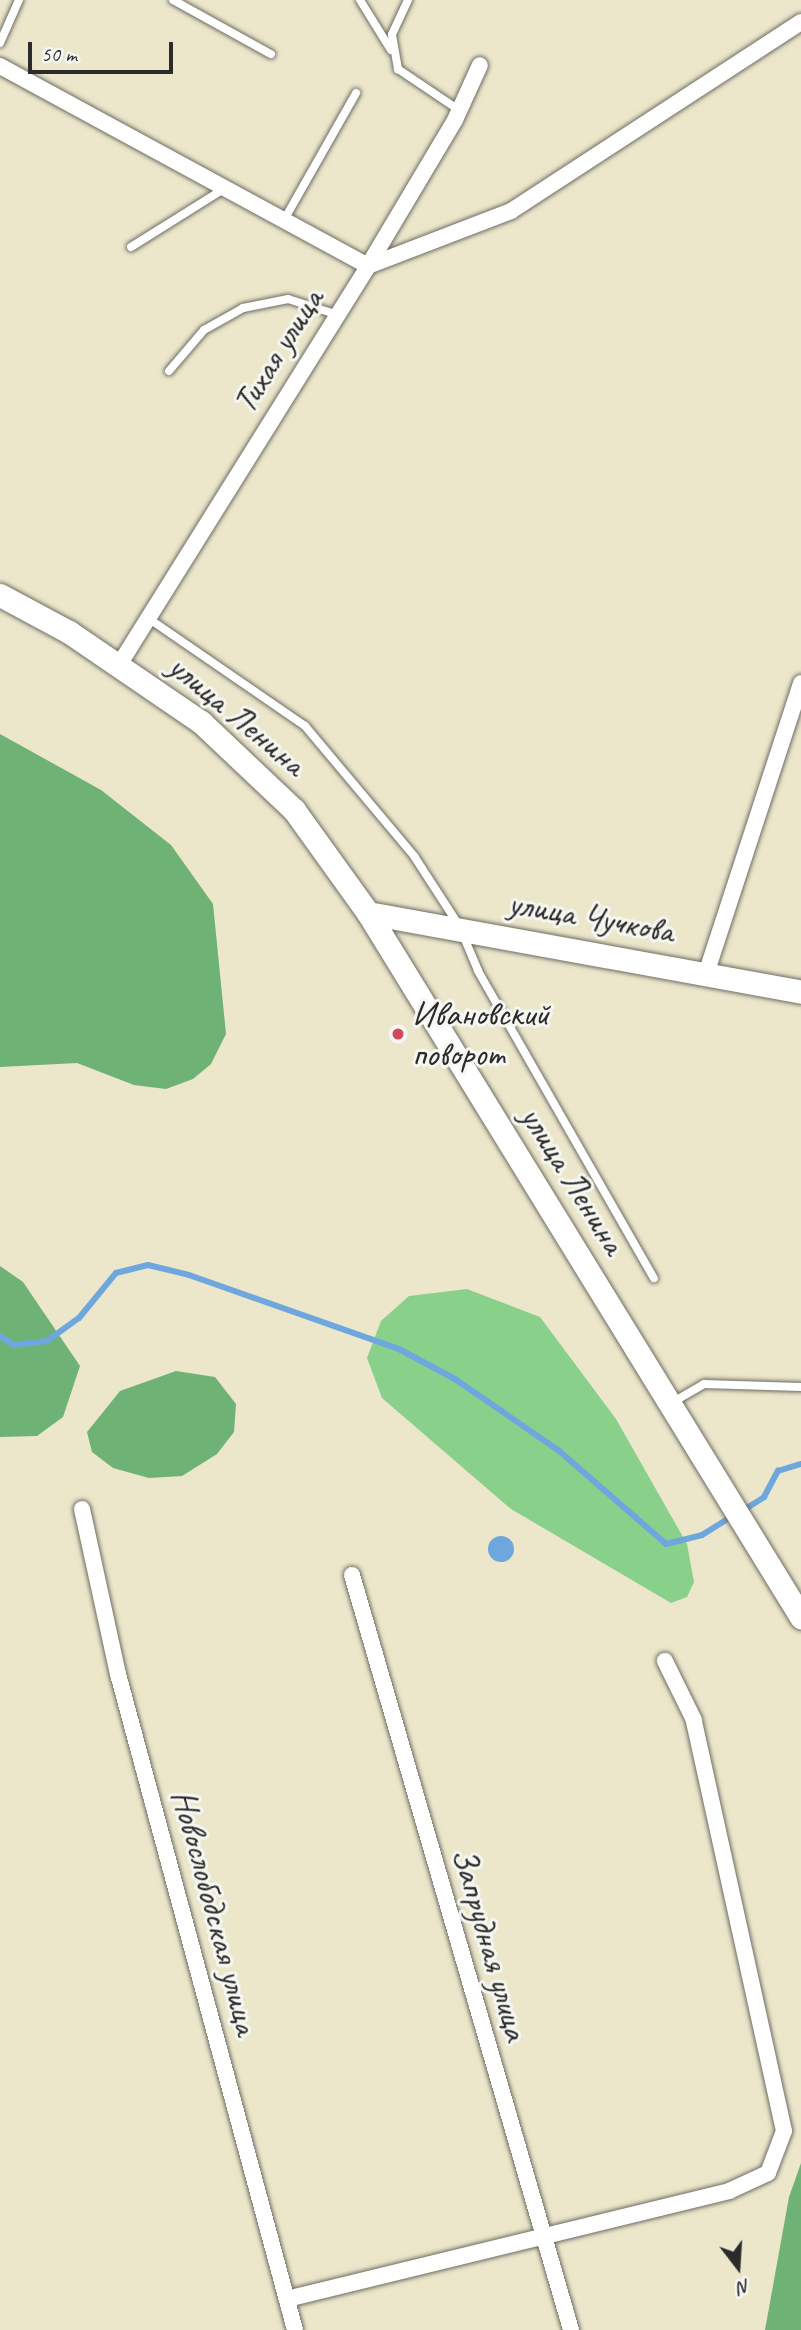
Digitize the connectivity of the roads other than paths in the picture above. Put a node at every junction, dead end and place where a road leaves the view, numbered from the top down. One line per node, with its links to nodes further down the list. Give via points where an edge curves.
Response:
1 (19, 0): 6 (lane)
2 (173, 0): 8 (lane)
3 (360, 0): 7 (lane)
4 (408, 0): 7 (lane)
5 (801, 23): 16 (street, via 512,211)
6 (0, 43)
7 (391, 50): 12 (lane, via 398,69)
8 (271, 54)
9 (480, 65): 12 (street, Тихая улица)
10 (0, 66): 13 (street)
11 (356, 93): 14 (lane)
12 (460, 110): 16 (street, Тихая улица)
13 (225, 188): 14 (street); 15 (lane)
14 (284, 220): 16 (street)
15 (131, 247)
16 (368, 266): 17 (street, Тихая улица)
17 (338, 315): 18 (lane, via 288,299 243,308 204,330); 20 (street, Тихая улица)
18 (169, 372)
19 (0, 595): 21 (main road, улица Ленина)
20 (148, 618): 21 (street, Тихая улица); 24 (lane, via 305,726 414,856)
21 (119, 665): 23 (main road, улица Ленина, via 251,766 294,810)
22 (801, 683): 25 (street)
23 (368, 912): 24 (main road, улица Чучкова); 29 (main road, улица Ленина)
24 (461, 930): 25 (main road, улица Чучкова); 27 (lane, via 478,971)
25 (706, 974): 26 (main road, улица Чучкова)
26 (801, 992)
27 (654, 1278)
28 (801, 1387): 29 (lane, via 704,1384)
29 (670, 1403): 32 (main road, улица Ленина)
30 (82, 1509): 35 (street, Новослободская улица, via 118,1674)
31 (352, 1575): 34 (street, Запрудная улица)
32 (801, 1617)
33 (665, 1661): 34 (street, via 694,1720 784,2131 780,2153 768,2174 749,2185)
34 (541, 2236): 35 (street); 37 (street, Запрудная улица)
35 (287, 2299): 36 (street, Новослободская улица)
36 (295, 2330)
37 (571, 2330)

